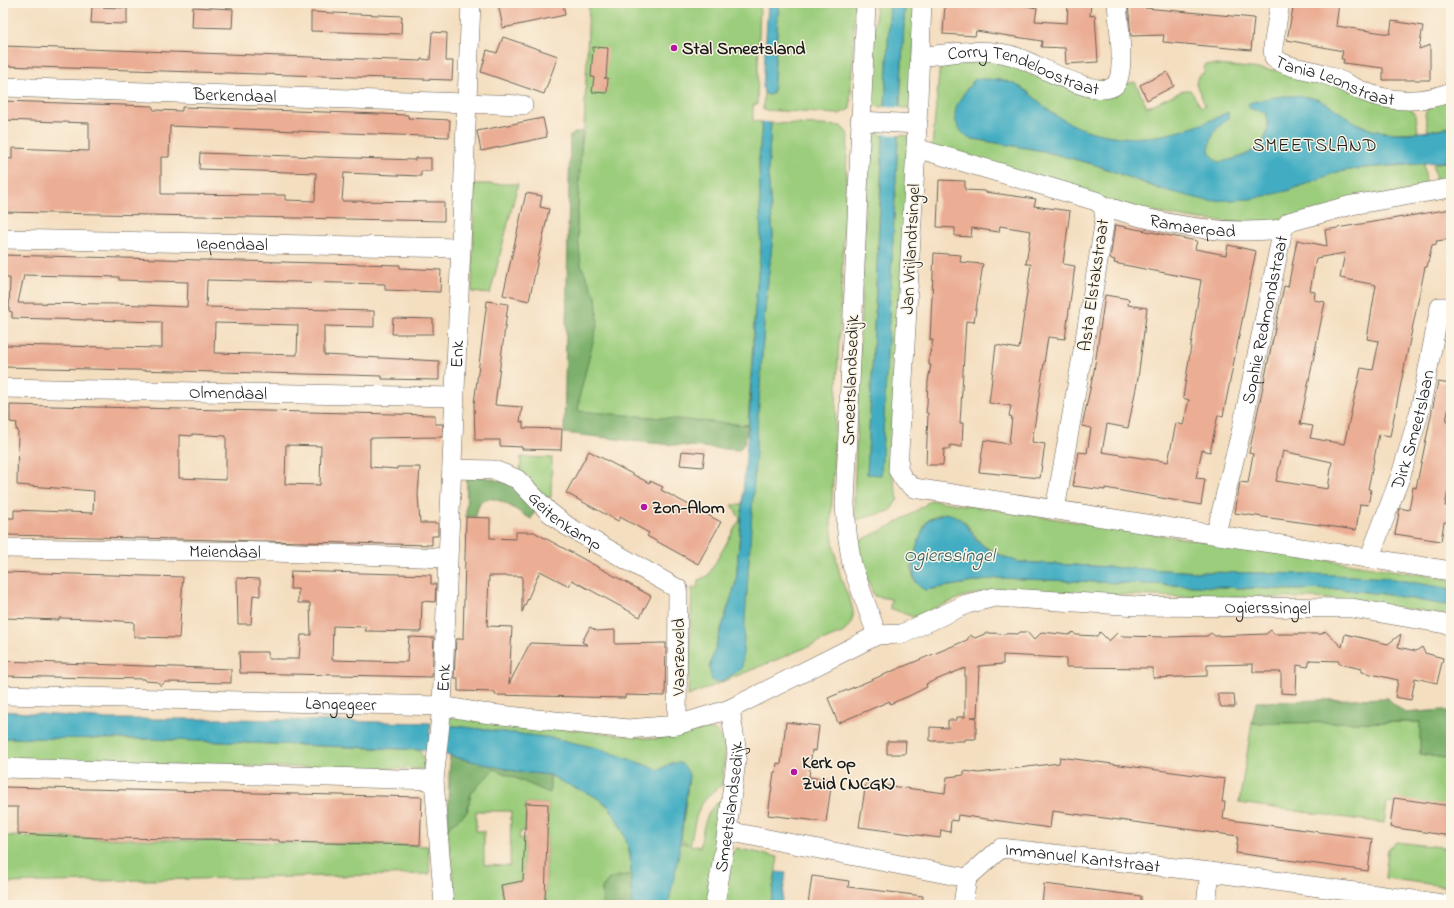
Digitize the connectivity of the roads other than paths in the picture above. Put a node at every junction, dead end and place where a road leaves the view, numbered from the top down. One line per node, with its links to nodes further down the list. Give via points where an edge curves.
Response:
1 (471, 3): 9 (street, Enk)
2 (866, 3): 11 (street, Smeetslandsedijk)
3 (922, 3): 6 (street, Jan Vrijlandtsingel)
4 (1117, 3): 6 (street, Corry Tendeloostraat, via 1121,62 1119,81 1114,87 1098,90 1058,76 1022,58 998,51 968,51)
5 (1280, 3): 8 (street, Tania Leonstraat, via 1273,47 1274,58 1283,64 1323,74 1385,99 1418,100 1439,97)
6 (920, 57): 12 (street, Jan Vrijlandtsingel)
7 (3, 86): 9 (street, Berkendaal)
8 (1451, 92)
9 (466, 103): 10 (street, Berkendaal); 18 (street, Enk)
10 (523, 105)
11 (867, 121): 12 (street); 31 (street, Smeetslandsedijk, via 846,504 852,565)
12 (912, 124): 13 (street, Jan Vrijlandtsingel)
13 (916, 148): 15 (street, Asta Elstakstraat, via 1096,201); 23 (street, Jan Vrijlandtsingel, via 898,470 905,481 914,488)
14 (1451, 188): 16 (street, Sophie Redmondstraat, via 1352,205 1289,222)
15 (1103, 206): 16 (street, Ramaerpad, via 1149,219 1223,231 1258,232); 23 (street, Asta Elstakstraat, via 1105,219 1099,257 1076,401)
16 (1283, 229): 24 (street, Sophie Redmondstraat, via 1242,428)
17 (3, 238): 18 (street, Iependaal)
18 (461, 248): 21 (street, Enk)
19 (1451, 307): 27 (street, Dirk Smeetslaan, via 1440,307 1420,410 1401,475)
20 (3, 388): 21 (street, Olmendaal)
21 (454, 397): 22 (street, Enk)
22 (452, 469): 26 (street, Enk); 29 (street, Geitenkamp, via 494,470 516,479 567,526)
23 (1055, 509): 24 (street)
24 (1216, 534): 27 (street)
25 (3, 548): 26 (street, Meiendaal, via 272,552)
26 (447, 558): 34 (street, Enk)
27 (1369, 559): 28 (street)
28 (1451, 571)
29 (678, 588): 35 (street, Vaarzeveld)
30 (1451, 625): 31 (street, Ogierssingel, via 1352,608 1138,606 995,597 967,604 902,634)
31 (877, 635): 33 (street, Ogierssingel)
32 (3, 695): 34 (street, Langegeer)
33 (730, 709): 35 (street, Ogierssingel); 38 (street, Smeetslandsedijk, via 736,753)
34 (441, 711): 35 (street, Langegeer, via 483,713 628,729); 37 (street, Enk)
35 (677, 725)
36 (3, 768): 37 (street)
37 (435, 772): 41 (street)
38 (727, 831): 40 (street); 42 (street, Smeetslandsedijk)
39 (1210, 872): 40 (street, Immanuel Kantstraat, via 1001,848); 44 (street); 45 (street, Immanuel Kantstraat)
40 (967, 878): 43 (street)
41 (444, 905)
42 (715, 905)
43 (963, 905)
44 (1206, 905)
45 (1446, 905)

